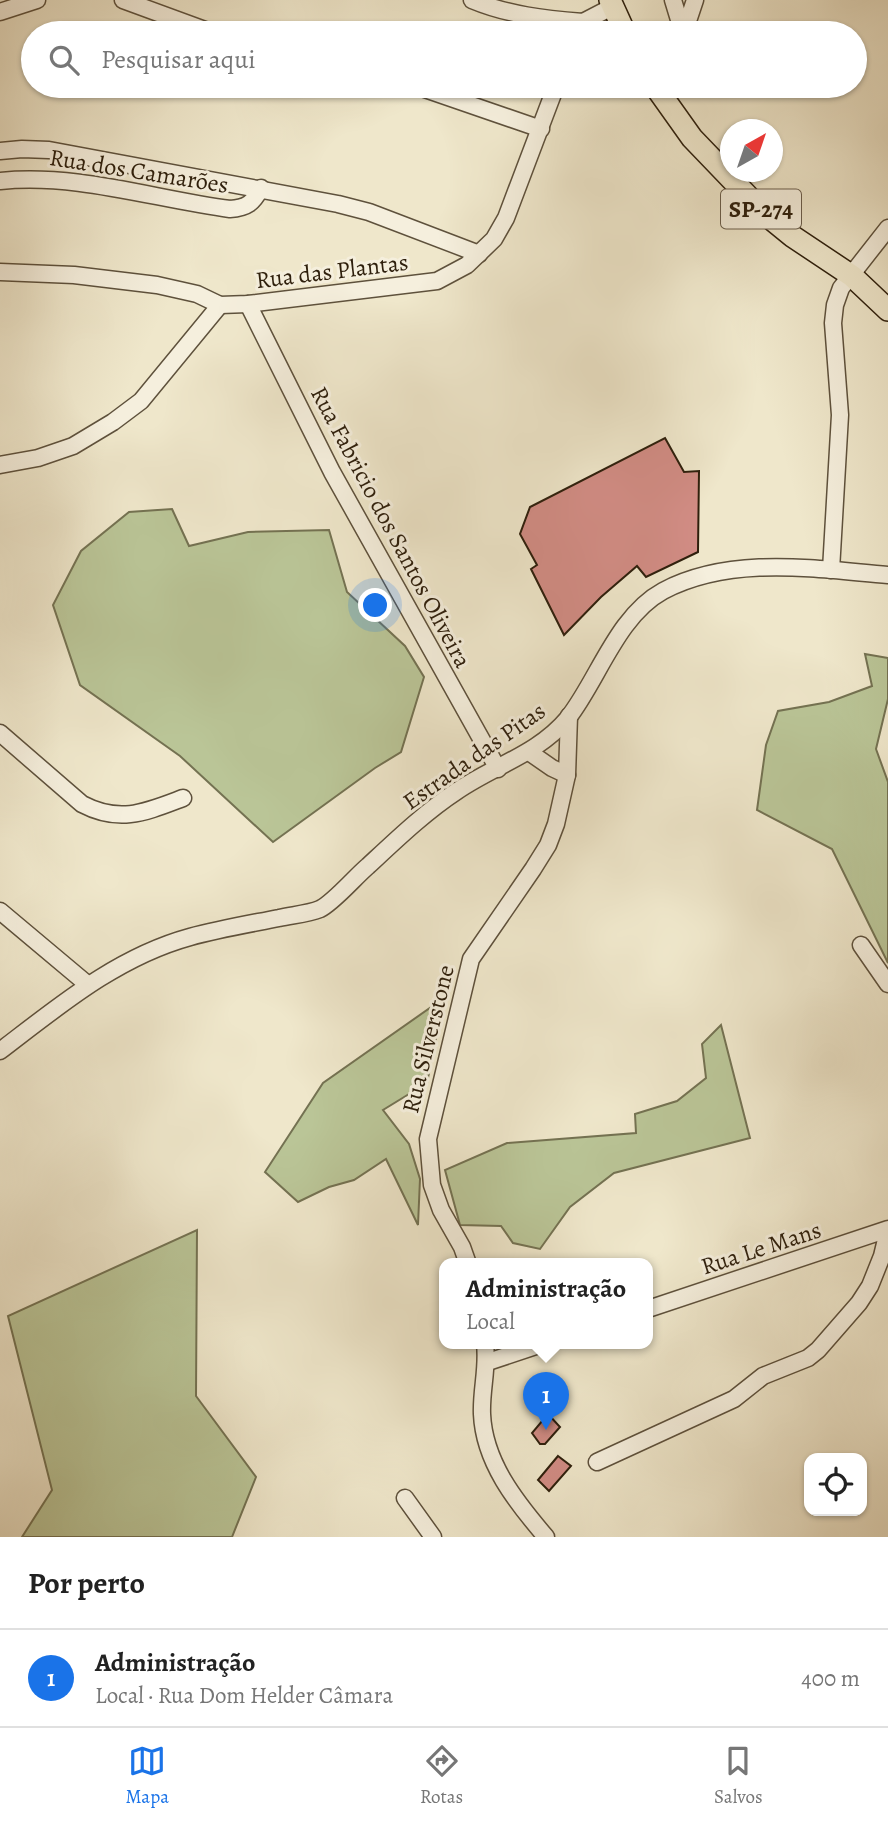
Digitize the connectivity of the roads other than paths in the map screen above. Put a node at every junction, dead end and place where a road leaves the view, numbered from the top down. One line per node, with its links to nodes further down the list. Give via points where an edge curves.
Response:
1 (37, 0): 7 (street)
2 (123, 0): 8 (street)
3 (472, 0): 9 (street)
4 (673, 0): 12 (street)
5 (695, 0): 13 (street)
6 (611, 4): 10 (street); 11 (main road)
7 (0, 12)
8 (180, 21)
9 (547, 21)
10 (589, 21)
11 (619, 21)
12 (679, 21)
13 (687, 21)
14 (451, 98): 17 (street)
15 (552, 98): 17 (street, Rua das Plantas)
16 (667, 98): 24 (main road, SP-274, via 692,138 764,213)
17 (541, 129): 22 (street, Rua das Plantas, via 506,218)
18 (0, 151): 20 (street, Rua dos Camarões, via 49,150)
19 (0, 181): 20 (street, Rua dos Camarões, via 69,181 230,209 254,202)
20 (261, 188): 22 (street, Rua dos Camarões, via 369,212)
21 (888, 228): 24 (street)
22 (479, 254): 25 (street, Rua das Plantas, via 437,281)
23 (0, 272): 26 (street, Rua das Plantas, via 157,285 197,294)
24 (852, 276): 27 (main road, SP-274); 29 (street, via 841,288 833,323 840,415)
25 (248, 304): 26 (street, Rua das Plantas); 34 (street, Rua Fabricio dos Santos Oliveira, via 332,472)
26 (220, 305): 28 (street, via 141,401 113,422 73,446)
27 (888, 310)
28 (0, 465)
29 (831, 570): 30 (street, Estrada das Pitas); 31 (street, Estrada das Pitas, via 748,568 720,572 663,592 639,611 607,653)
30 (888, 575)
31 (569, 716): 33 (street, Estrada das Pitas); 35 (street, Rua Silverstone)
32 (0, 733): 36 (street, via 98,813 146,812)
33 (529, 752): 34 (street, Estrada das Pitas); 35 (street)
34 (498, 769): 39 (street, Estrada das Pitas, via 458,790 321,908 190,937)
35 (567, 775): 43 (street, Rua Silverstone, via 548,845 471,959 428,1139 432,1185)
36 (183, 798)
37 (0, 911): 39 (street)
38 (861, 945): 40 (street)
39 (87, 984): 41 (street, Estrada das Pitas)
40 (888, 984)
41 (0, 1051)
42 (888, 1230): 44 (street, Rua Le Mans); 48 (street, via 870,1286 818,1350 763,1376 734,1399)
43 (466, 1258)
44 (653, 1307)
45 (486, 1349): 47 (street)
46 (528, 1349): 47 (street)
47 (488, 1363): 51 (street, via 482,1393 486,1441 499,1474)
48 (597, 1462)
49 (405, 1497): 50 (street)
50 (433, 1537)
51 (546, 1537)

